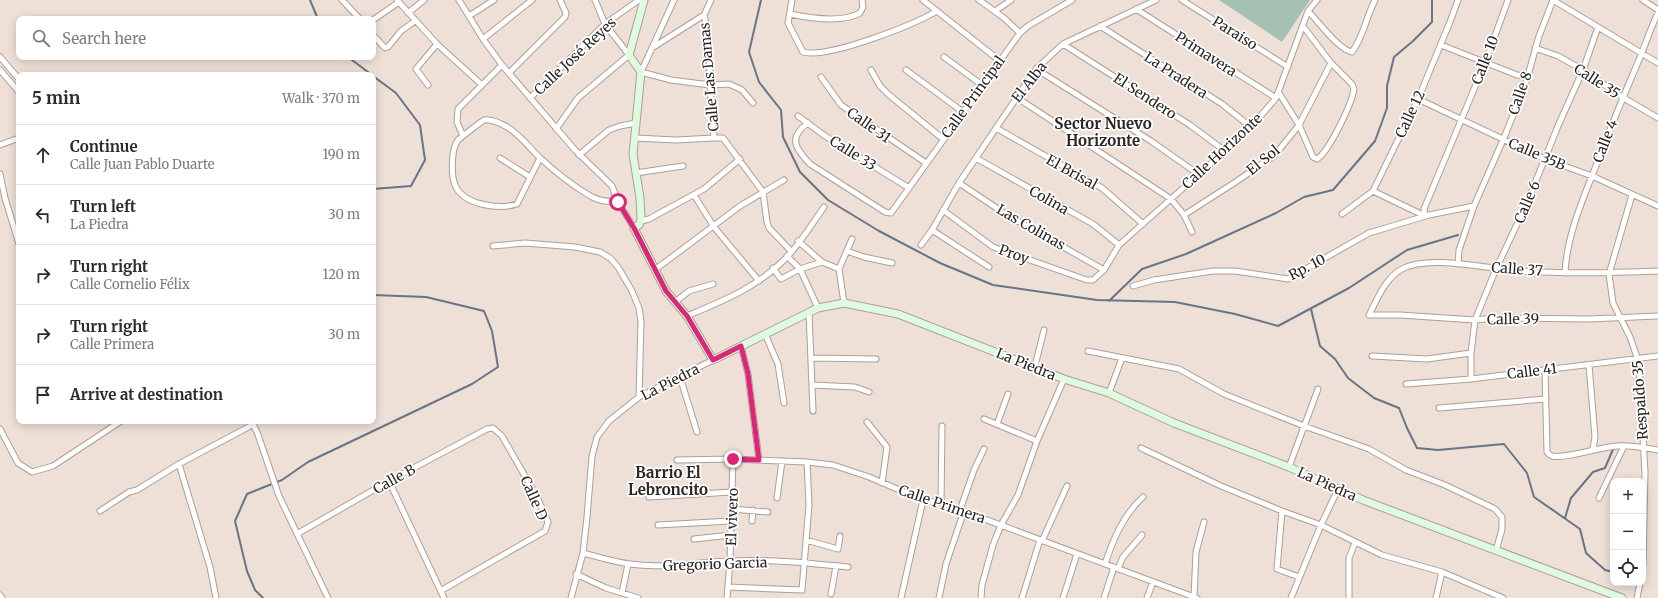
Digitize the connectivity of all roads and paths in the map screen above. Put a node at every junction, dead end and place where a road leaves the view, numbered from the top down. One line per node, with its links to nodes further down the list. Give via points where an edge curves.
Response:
1 (342, 0): 35 (street)
2 (424, 0): 32 (street)
3 (459, 0): 36 (street)
4 (494, 0): 36 (street)
5 (532, 0): 45 (street)
6 (560, 0): 67 (street, via 566,13 565,17)
7 (594, 0): 39 (street)
8 (639, 0): 39 (street, Calle José Reyes)
9 (644, 0): 52 (street)
10 (674, 0): 49 (street)
11 (711, 0): 34 (street)
12 (792, 0): 33 (street)
13 (862, 0): 33 (street, via 860,14 850,17 819,18)
14 (923, 0): 28 (street)
15 (979, 0): 29 (street)
16 (1011, 0): 29 (street)
17 (1072, 0): 43 (street, Calle Principal)
18 (1156, 0): 27 (street, El Alba)
19 (1182, 0): 60 (street, Paraiso)
20 (1317, 0): 30 (street, Calle Horizonte)
21 (1375, 0): 30 (street, via 1352,52 1341,47)
22 (1458, 0): 48 (street, Calle 12)
23 (1508, 0): 57 (street, Calle 10)
24 (1553, 0): 42 (street); 50 (street, Calle 8)
25 (1643, 0): 31 (street)
26 (398, 1): 32 (street); 37 (street)
27 (1136, 9): 40 (street, El Alba); 80 (street, Primavera)
28 (937, 11): 33 (street, via 922,20 844,48 811,54 803,52 788,23); 55 (street)
29 (996, 11): 43 (street)
30 (1308, 11): 41 (street, Calle Horizonte)
31 (1658, 11): 51 (street, Calle 4)
32 (408, 13): 38 (street)
33 (790, 14)
34 (704, 15): 49 (street); 73 (street, Calle Las Damas, via 709,38)
35 (357, 16)
36 (469, 16): 45 (street)
37 (376, 18)
38 (415, 21): 44 (street, via 401,31 388,47 385,48); 46 (street)
39 (605, 24): 52 (street); 79 (street, Calle José Reyes)
40 (1100, 26): 47 (street, El Alba); 90 (street, La Pradera, via 1222,104)
41 (1303, 26): 56 (street); 60 (street, Calle Horizonte)
42 (1598, 27): 51 (street); 65 (street, Calle 6)
43 (1020, 33): 55 (street, Calle Principal)
44 (376, 38)
45 (483, 39): 59 (street)
46 (437, 44): 71 (street, via 416,69); 72 (street)
47 (1063, 44): 61 (street, El Alba); 100 (street, El Sendero, via 1190,125)
48 (1441, 45): 57 (street); 81 (street, Calle 12)
49 (651, 48): 66 (street)
50 (1535, 48): 65 (street, Calle 35, via 1558,56); 69 (street, Calle 8)
51 (1642, 53): 58 (street); 78 (street, Calle 4)
52 (629, 55): 66 (street); 92 (street, via 578,98)
53 (0, 57): 68 (street)
54 (944, 57): 74 (street)
55 (1000, 61): 74 (street, Calle Principal)
56 (1331, 63): 89 (street, El Sol); 89 (street, via 1352,84 1354,94 1334,138 1322,157 1313,157)
57 (1485, 63): 69 (street, via 1517,75); 86 (street, Calle 10)
58 (1658, 63)
59 (502, 65): 67 (street); 72 (street)
60 (1288, 67): 76 (street, Calle Horizonte)
61 (1036, 69): 77 (street, El Alba); 111 (street, via 1151,141)
62 (0, 70): 75 (street)
63 (871, 70): 97 (street, via 888,94)
64 (906, 70): 83 (street)
65 (1583, 70): 78 (street, Calle 35); 106 (street, Calle 6)
66 (641, 72): 73 (street, via 672,80); 87 (street)
67 (508, 73): 79 (street)
68 (16, 76)
69 (1527, 76): 98 (street, Calle 8)
70 (821, 77): 107 (street, Calle 31, via 841,105)
71 (428, 85)
72 (482, 85): 93 (street, via 458,109 457,122)
73 (710, 85): 82 (street, via 729,84 742,90); 95 (street, Calle Las Damas)
74 (982, 85): 83 (street, Calle Principal)
75 (16, 89)
76 (1278, 93): 80 (street, Calle Horizonte); 89 (street)
77 (1016, 97): 91 (street, El Alba); 121 (street)
78 (1622, 97): 85 (street, Calle 35); 112 (street, Calle 4)
79 (530, 98): 92 (street)
80 (1276, 98): 90 (street, Calle Horizonte)
81 (1418, 99): 86 (street, Calle 35B); 117 (street, Calle 12)
82 (753, 103)
83 (963, 112): 97 (street, Calle Principal)
84 (798, 116): 88 (street, Calle 33)
85 (1658, 118)
86 (1461, 119): 98 (street, Calle 35B); 129 (street, Calle 10, via 1424,209)
87 (636, 123): 94 (street); 101 (street, via 609,130)
88 (808, 123): 116 (street, Calle 33); 116 (street, Calle Principal, via 800,128 795,138 796,148 810,164 885,212 891,213)
89 (1299, 126): 128 (street, El Sol, via 1275,154)
90 (1250, 127): 100 (street, Calle Horizonte)
91 (996, 128): 104 (street, El Alba); 131 (street, El Brisal, via 1102,188)
92 (556, 130): 101 (street)
93 (463, 136): 103 (street, via 484,120 494,120 508,128); 113 (street, via 454,148 453,172 456,188 467,197 483,205 508,207 517,204)
94 (635, 138): 95 (street); 109 (street, via 633,154)
95 (714, 138): 105 (street, Calle Las Damas, via 723,138)
96 (16, 139): 99 (street)
97 (943, 139): 107 (street, Calle Principal)
98 (1503, 140): 106 (street, Calle 35B); 123 (street, Calle 8)
99 (0, 145)
100 (1225, 151): 111 (street, Calle Horizonte)
101 (580, 155): 122 (street, via 612,186)
102 (500, 158): 113 (street)
103 (540, 158): 113 (street); 122 (street, via 592,197 607,202)
104 (976, 158): 115 (street, El Alba); 140 (street, Colina, via 1093,224)
105 (740, 159): 118 (street, Calle Las Damas); 119 (street)
106 (1545, 159): 112 (street, Calle 35B); 152 (street, Calle 6, via 1528,203)
107 (926, 163): 116 (street, Calle Principal)
108 (683, 166): 109 (street)
109 (636, 173): 130 (street)
110 (0, 174): 136 (street)
111 (1198, 174): 121 (street, Calle Horizonte)
112 (1592, 176): 120 (street, Calle 35B); 156 (street, Calle 4, via 1569,245)
113 (530, 177)
114 (784, 180): 118 (street)
115 (959, 183): 126 (street, El Alba); 154 (street, Las Colinas, via 1006,215)
116 (908, 188)
117 (1373, 191): 127 (street, Calle 12); 129 (street)
118 (763, 192): 132 (street); 142 (street, Calle Las Damas, via 766,222)
119 (694, 195): 130 (street); 132 (street)
120 (1632, 195): 124 (street, Calle 35B); 157 (street, Respaldo 35)
121 (1171, 199): 128 (street); 131 (street, Calle Horizonte)
122 (618, 202): 133 (street)
123 (1474, 206): 129 (street, Rp. 10); 147 (street, Calle 8, via 1459,250)
124 (1658, 206)
125 (824, 207): 138 (street)
126 (942, 210): 134 (street, El Alba); 158 (street, Proy, via 993,247)
127 (1342, 214)
128 (1184, 215): 135 (street)
129 (1425, 216): 161 (street, Rp. 10, via 1369,233 1288,279 1235,271 1213,271 1154,280)
130 (641, 221): 133 (street)
131 (1143, 224): 140 (street, Calle Horizonte)
132 (714, 227): 150 (street); 159 (street)
133 (634, 228): 150 (street)
134 (932, 230): 139 (street, El Alba); 148 (street)
135 (1192, 232)
136 (16, 234)
137 (852, 239): 143 (street)
138 (798, 241): 142 (street); 145 (street)
139 (921, 245)
140 (1119, 245): 154 (street, Calle Horizonte)
141 (493, 246): 195 (street, via 525,243 575,247 600,252 614,262 637,299 639,308)
142 (791, 251): 144 (street)
143 (847, 251): 146 (street, via 864,258); 151 (street)
144 (787, 256): 149 (street); 153 (street)
145 (822, 262): 151 (street); 153 (street)
146 (892, 262)
147 (1458, 264): 152 (street, Calle 37); 166 (street, Calle 37, via 1438,262 1409,266 1397,272 1384,287)
148 (989, 267)
149 (773, 268): 153 (street, via 781,279); 159 (street)
150 (656, 269): 162 (street, via 666,291)
151 (840, 269): 163 (street)
152 (1496, 269): 156 (street, Calle 37); 170 (street, Calle 6)
153 (800, 270): 164 (street)
154 (1104, 270): 158 (street, Calle Horizonte)
155 (1658, 271): 157 (street, Calle 37)
156 (1565, 273): 157 (street, Calle 37)
157 (1609, 274): 169 (street, Respaldo 35, via 1613,303)
158 (1093, 280)
159 (758, 281): 167 (street, via 732,297)
160 (713, 284): 162 (street, via 690,291)
161 (1133, 286)
162 (675, 302): 167 (street)
163 (844, 303): 164 (street, La Piedra); 184 (street, La Piedra, via 898,314)
164 (818, 308): 165 (street, La Piedra)
165 (809, 312): 172 (street, La Piedra); 178 (street)
166 (1369, 315): 170 (street, Calle 39)
167 (687, 316): 182 (street)
168 (1658, 316): 169 (street, Calle 39)
169 (1620, 317): 170 (street, Calle 39); 181 (street, Respaldo 35)
170 (1475, 320): 175 (street, Calle 6)
171 (1044, 330): 184 (street)
172 (765, 334): 173 (street, La Piedra); 197 (street, via 778,364)
173 (741, 346): 182 (street, La Piedra); 220 (street, via 748,374)
174 (1088, 351): 179 (street)
175 (1471, 353): 176 (street, via 1427,359); 188 (street, Calle 6)
176 (1372, 356)
177 (1658, 356): 181 (street, Calle 41)
178 (811, 358): 180 (street); 190 (street)
179 (1122, 358): 193 (street); 207 (street, via 1179,369 1224,394)
180 (876, 359)
181 (1638, 359): 183 (street, Calle 41); 214 (street, Respaldo 35)
182 (713, 360): 186 (street, La Piedra)
183 (1589, 365): 185 (street, Calle 41); 216 (street)
184 (1035, 366): 187 (street, La Piedra)
185 (1545, 370): 188 (street, Calle 41); 196 (street)
186 (680, 377): 195 (street, La Piedra); 210 (street)
187 (1064, 379): 193 (street, La Piedra); 211 (street)
188 (1471, 379): 189 (street, Calle 41)
189 (1406, 384)
190 (812, 385): 192 (street, via 855,387); 199 (street)
191 (1318, 389): 207 (street)
192 (869, 392)
193 (1109, 393): 224 (street, La Piedra, via 1174,423)
194 (1008, 394): 205 (street)
195 (639, 397): 258 (street, La Piedra, via 609,421 595,443)
196 (1546, 399): 198 (street); 216 (street, via 1547,452 1552,456 1570,455)
197 (784, 403)
198 (1439, 408)
199 (813, 411)
200 (984, 418): 205 (street)
201 (867, 422): 226 (street, via 887,447)
202 (116, 424): 209 (street, via 53,466 32,472 18,463)
203 (249, 424): 223 (street)
204 (254, 424): 248 (street, via 279,496)
205 (997, 424): 211 (street)
206 (942, 426): 235 (street)
207 (1304, 426): 224 (street); 257 (street, via 1369,449 1406,470 1495,509 1502,517 1502,529)
208 (494, 428): 225 (street, Calle B, via 487,428); 273 (street, Calle D, via 502,436 537,497 548,522 545,531)
209 (0, 429)
210 (697, 432)
211 (1037, 441): 247 (street, via 1018,496)
212 (1624, 446): 214 (street); 216 (street); 233 (street)
213 (1141, 448): 240 (street)
214 (1643, 448): 217 (street); 256 (street, Respaldo 35)
215 (984, 449): 238 (street, via 974,470)
216 (1594, 449)
217 (1658, 450)
218 (733, 459): 219 (street, Calle Primera); 220 (street, Calle Primera); 229 (street, El vivero)
219 (677, 460)
220 (759, 460): 221 (street, Calle Primera)
221 (782, 461): 222 (street, Calle Primera); 232 (street)
222 (808, 462): 226 (street, Calle Primera, via 842,467); 253 (street)
223 (179, 464): 239 (street); 278 (street, via 210,567)
224 (1289, 467): 228 (street, La Piedra)
225 (389, 481): 248 (street, Calle B); 273 (street)
226 (882, 483): 234 (street, Calle Primera)
227 (1067, 486): 254 (street)
228 (1338, 489): 245 (street); 257 (street, La Piedra)
229 (732, 492): 230 (street); 236 (street, El vivero)
230 (649, 497)
231 (1143, 497): 263 (street, via 1134,505 1117,532)
232 (777, 498)
233 (1599, 498)
234 (923, 500): 235 (street, Calle Primera); 284 (street)
235 (940, 503): 238 (street, Calle Primera)
236 (732, 509): 237 (street); 242 (street, El vivero)
237 (754, 510): 241 (street); 243 (street)
238 (962, 510): 247 (street, Calle Primera); 285 (street)
239 (100, 511)
240 (1282, 511): 245 (street); 269 (street, via 1277,569)
241 (768, 512)
242 (731, 521): 246 (street); 249 (street, El vivero)
243 (752, 521)
244 (1204, 522): 291 (street, via 1196,552)
245 (1321, 524): 255 (street); 269 (street)
246 (658, 525)
247 (1001, 525): 254 (street, Calle Primera); 286 (street, via 982,585)
248 (297, 534): 279 (street)
249 (731, 534): 252 (street); 260 (street, El vivero)
250 (1142, 535): 266 (street)
251 (840, 536): 253 (street, via 838,549)
252 (694, 539)
253 (806, 540): 261 (street)
254 (1041, 540): 259 (street, Calle Primera); 287 (street)
255 (1355, 543): 267 (street, via 1382,555); 293 (street, via 1349,558)
256 (1643, 550)
257 (1496, 551): 296 (street, La Piedra)
258 (582, 553): 262 (street, Gregorio Garcia); 268 (street, La Piedra)
259 (1077, 554): 263 (street, Calle Primera); 288 (street)
260 (730, 560): 261 (street, Gregorio Garcia); 262 (street, Gregorio Garcia, via 668,566); 272 (street, El vivero)
261 (804, 563): 264 (street, Gregorio Garcia); 272 (street, via 801,591)
262 (628, 564): 274 (street)
263 (1105, 564): 266 (street, Calle Primera)
264 (836, 566): 265 (street, Gregorio Garcia); 275 (street)
265 (848, 567)
266 (1116, 568): 270 (street, Calle Primera); 289 (street)
267 (1442, 572): 294 (street); 295 (street)
268 (576, 574): 274 (street); 281 (street, La Piedra)
269 (1299, 577): 292 (street)
270 (1153, 582): 290 (street); 291 (street, Calle Primera)
271 (1640, 586): 297 (street)
272 (728, 587): 283 (street, El vivero)
273 (442, 590): 280 (street)
274 (622, 593): 282 (street)
275 (831, 594)
276 (0, 595): 277 (street)
277 (2, 598)
278 (216, 598)
279 (328, 598)
280 (444, 598)
281 (571, 598)
282 (638, 598)
283 (727, 598)
284 (901, 598)
285 (939, 598)
286 (981, 598)
287 (1022, 598)
288 (1062, 598)
289 (1104, 598)
290 (1147, 598)
291 (1195, 598)
292 (1291, 598)
293 (1349, 598)
294 (1436, 598)
295 (1503, 598)
296 (1622, 598)
297 (1638, 598)

